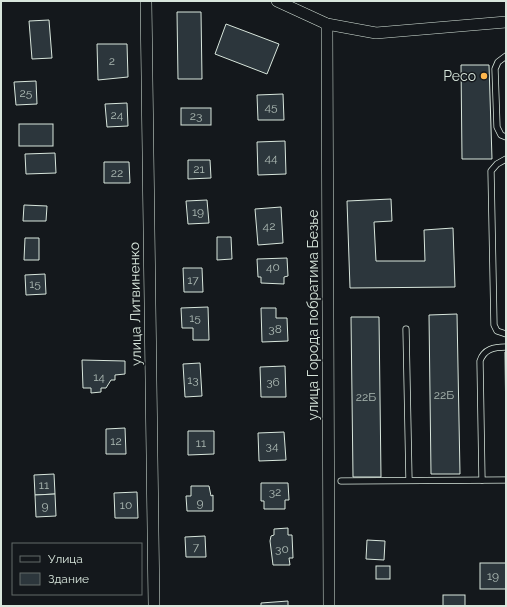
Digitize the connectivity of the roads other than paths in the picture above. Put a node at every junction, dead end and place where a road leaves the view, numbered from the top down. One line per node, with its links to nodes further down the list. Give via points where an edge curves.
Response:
1 (146, 1): 15 (street, улица Литвиненко)
2 (277, 1): 4 (street)
3 (506, 22): 4 (street, via 376,33)
4 (326, 24): 16 (street, улица Города побратима Безье)
5 (506, 56): 6 (lane, via 498,62 495,69 497,127 500,135)
6 (506, 137)
7 (506, 159): 9 (lane, via 491,171 494,325 497,331)
8 (406, 329): 11 (lane)
9 (506, 334)
10 (506, 346): 12 (lane, via 490,348 482,355 480,361)
11 (409, 480): 12 (lane); 14 (lane)
12 (482, 480): 13 (lane)
13 (506, 480)
14 (341, 481)
15 (154, 606)
16 (329, 606)

